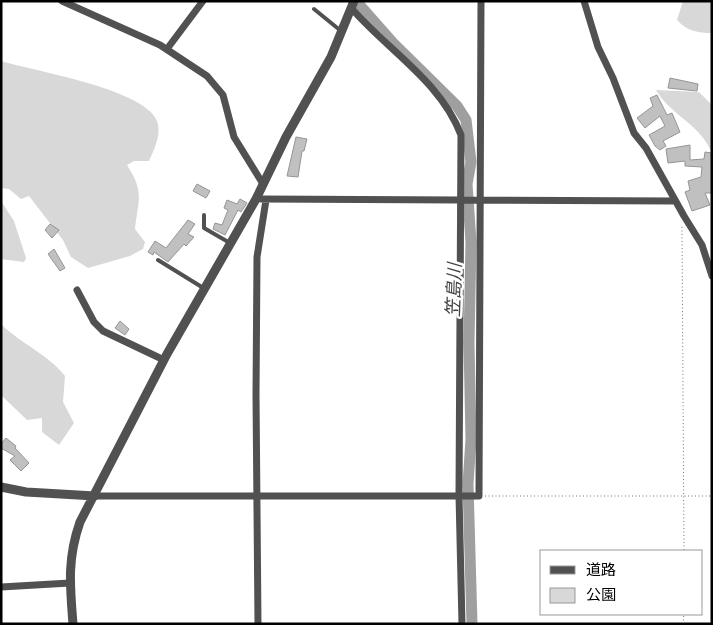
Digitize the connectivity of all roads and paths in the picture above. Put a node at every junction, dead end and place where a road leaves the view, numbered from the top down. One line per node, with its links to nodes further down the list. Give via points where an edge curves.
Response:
1 (62, 1): 8 (street)
2 (202, 1): 8 (street)
3 (481, 1): 12 (street)
4 (584, 1): 14 (street, via 598,47 634,132)
5 (353, 6): 7 (street); 13 (street, via 448,108 461,136)
6 (314, 9): 7 (lane)
7 (343, 32): 9 (street)
8 (167, 49): 9 (street, via 216,84 227,106 234,137)
9 (263, 184): 10 (street)
10 (256, 199): 11 (street); 17 (street)
11 (266, 200): 13 (street); 24 (street, via 257,257)
12 (479, 200): 13 (street); 14 (street); 27 (street)
13 (461, 201): 25 (street)
14 (675, 201): 16 (street)
15 (204, 215): 17 (lane, via 204,228)
16 (684, 216): 19 (street, via 702,244); 28 (path)
17 (231, 243): 20 (street)
18 (158, 260): 20 (lane)
19 (712, 276)
20 (205, 289): 22 (street)
21 (77, 290): 22 (street, via 94,322 103,331)
22 (164, 360): 26 (street)
23 (1, 487): 26 (street, via 26,492)
24 (256, 495): 25 (street); 26 (street); 34 (street)
25 (459, 495): 27 (street); 35 (street)
26 (95, 496): 31 (street, via 73,542)
27 (478, 496): 28 (path)
28 (683, 496): 29 (path); 30 (path)
29 (712, 496)
30 (684, 550)
31 (70, 583): 32 (street); 33 (street)
32 (1, 587)
33 (74, 623)
34 (258, 624)
35 (462, 624)

